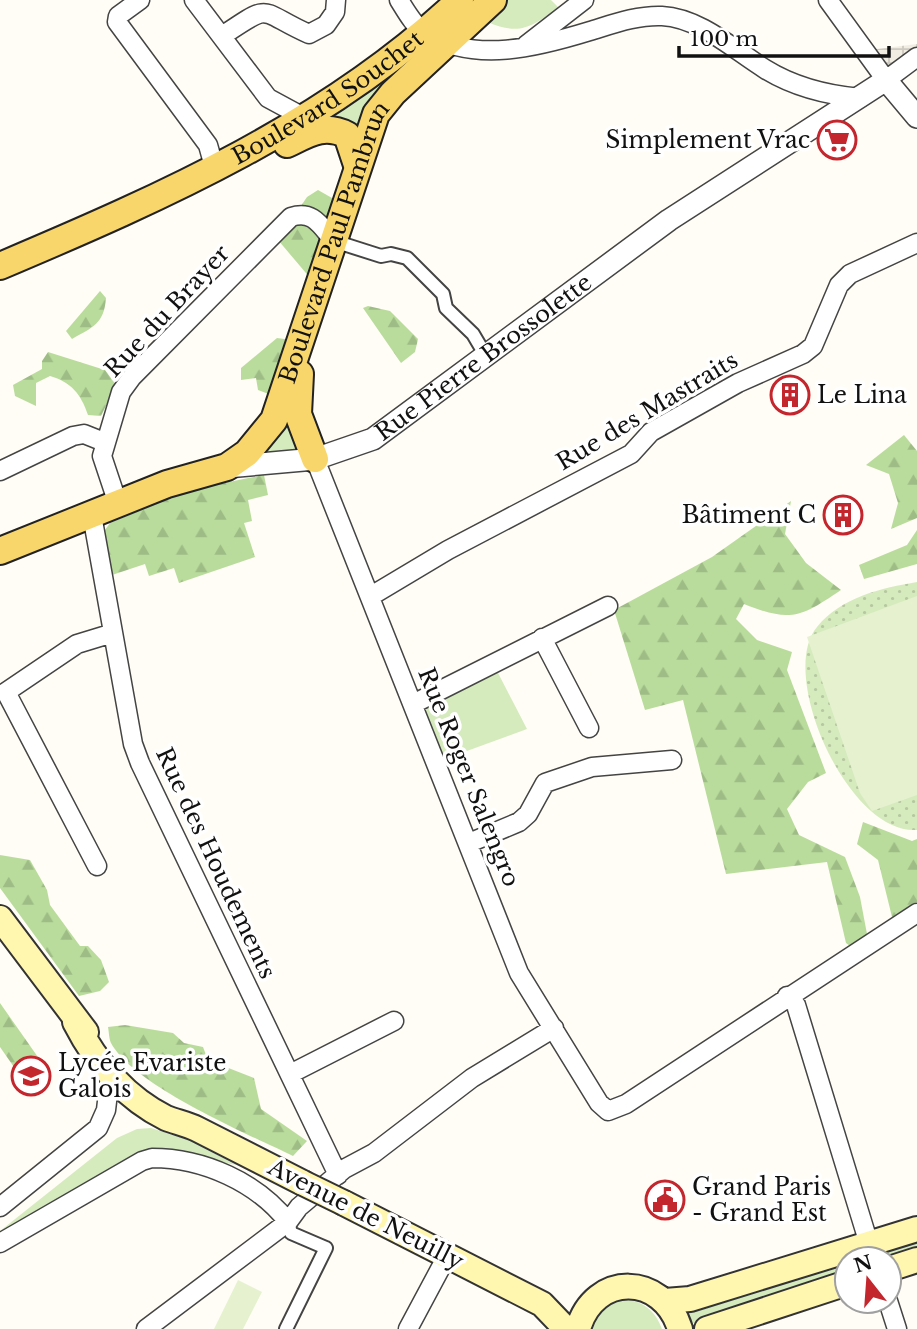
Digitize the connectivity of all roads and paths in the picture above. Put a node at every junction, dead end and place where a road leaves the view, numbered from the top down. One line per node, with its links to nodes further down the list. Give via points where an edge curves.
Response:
1 (140, 0): 19 (street, via 118,16 117,22 208,145)
2 (194, 0): 9 (street)
3 (336, 0): 9 (street, via 335,12 309,34 259,11)
4 (399, 0): 10 (street)
5 (460, 0): 10 (main road, Boulevard Paul Pambrun)
6 (493, 0): 10 (main road, Boulevard Paul Pambrun)
7 (584, 0): 11 (street)
8 (828, 0): 13 (street)
9 (222, 36): 16 (street, via 268,98)
10 (435, 37): 11 (street, Boulevard Souchet, via 494,51); 16 (main road, Boulevard Souchet); 18 (main road, Boulevard Paul Pambrun, via 376,114)
11 (522, 49): 14 (street, Boulevard Souchet, via 639,17 678,18 813,91)
12 (917, 57): 13 (street, Rue Pierre Brossolette)
13 (886, 80): 14 (street, Rue Pierre Brossolette); 15 (street)
14 (860, 98): 24 (street, Rue Pierre Brossolette, via 669,219)
15 (917, 117)
16 (305, 118): 17 (main road, Boulevard Souchet)
17 (251, 150): 18 (main road, via 284,146 328,128 347,135); 19 (main road, Boulevard Souchet)
18 (357, 165): 20 (main road, Boulevard Paul Pambrun)
19 (215, 170): 22 (main road, Boulevard Souchet)
20 (334, 241): 23 (main road, Boulevard Paul Pambrun); 24 (street, via 381,256 407,258 443,294 446,308 473,334); 25 (street, Rue du Brayer, via 312,216 290,217 132,377 121,392)
21 (917, 243): 32 (street, Rue des Mastraits, via 850,274 839,285 813,346 803,354 738,383 651,432 631,454)
22 (0, 266)
23 (307, 327): 26 (main road, via 296,404); 27 (main road, Boulevard Paul Pambrun, via 274,419 247,453)
24 (485, 356): 26 (street, Rue Pierre Brossolette, via 373,439)
25 (104, 442): 28 (street, via 85,434 74,436); 29 (street, Rue du Brayer, via 103,464)
26 (315, 459): 27 (street, Rue Pierre Brossolette); 32 (street, Rue Roger Salengro)
27 (228, 467): 29 (main road, Rue Pierre Brossolette)
28 (0, 471)
29 (118, 504): 30 (main road, Rue Pierre Brossolette)
30 (92, 515): 31 (main road, Rue Pierre Brossolette); 34 (street, Rue des Houdements)
31 (0, 551)
32 (371, 596): 36 (street, Rue Roger Salengro)
33 (608, 606): 35 (street)
34 (113, 633): 40 (street, via 77,644 6,692); 47 (street, Rue des Houdements, via 140,764)
35 (542, 638): 36 (street); 37 (street)
36 (413, 704): 39 (street, Rue Roger Salengro)
37 (589, 727)
38 (672, 760): 39 (street, via 592,767 545,783 519,822)
39 (469, 843): 46 (street, Rue Roger Salengro, via 520,973)
40 (97, 866)
41 (917, 913): 43 (street)
42 (0, 918): 45 (main road, Avenue de Neuilly)
43 (788, 996): 46 (street, Rue Roger Salengro, via 626,1104 608,1111); 55 (street, via 796,1006)
44 (394, 1021): 47 (street)
45 (75, 1022): 48 (main road, Avenue de Neuilly, via 89,1051); 49 (main road, Avenue de Neuilly, via 129,1078)
46 (554, 1028): 50 (street, via 472,1078)
47 (290, 1074): 50 (street, Rue des Houdements)
48 (110, 1076): 49 (main road, Avenue de Neuilly, via 145,1106); 51 (street, via 106,1110 98,1128)
49 (190, 1125): 56 (main road, Avenue de Neuilly, bridge)
50 (338, 1175): 52 (street)
51 (0, 1207)
52 (288, 1222): 54 (street, via 238,1177 152,1158); 61 (street); 62 (street, via 291,1233 326,1248)
53 (917, 1229): 55 (main road)
54 (0, 1243)
55 (869, 1244): 58 (main road, via 690,1299)
56 (447, 1256): 60 (main road, Avenue de Neuilly); 63 (street)
57 (833, 1288): 67 (main road)
58 (665, 1301): 59 (main road, via 636,1287 619,1287); 66 (main road)
59 (590, 1303): 60 (main road, Avenue de Neuilly); 65 (main road)
60 (542, 1304): 64 (main road, Avenue de Neuilly)
61 (146, 1329)
62 (286, 1329)
63 (408, 1329)
64 (566, 1329)
65 (578, 1329)
66 (680, 1329)
67 (708, 1329)

